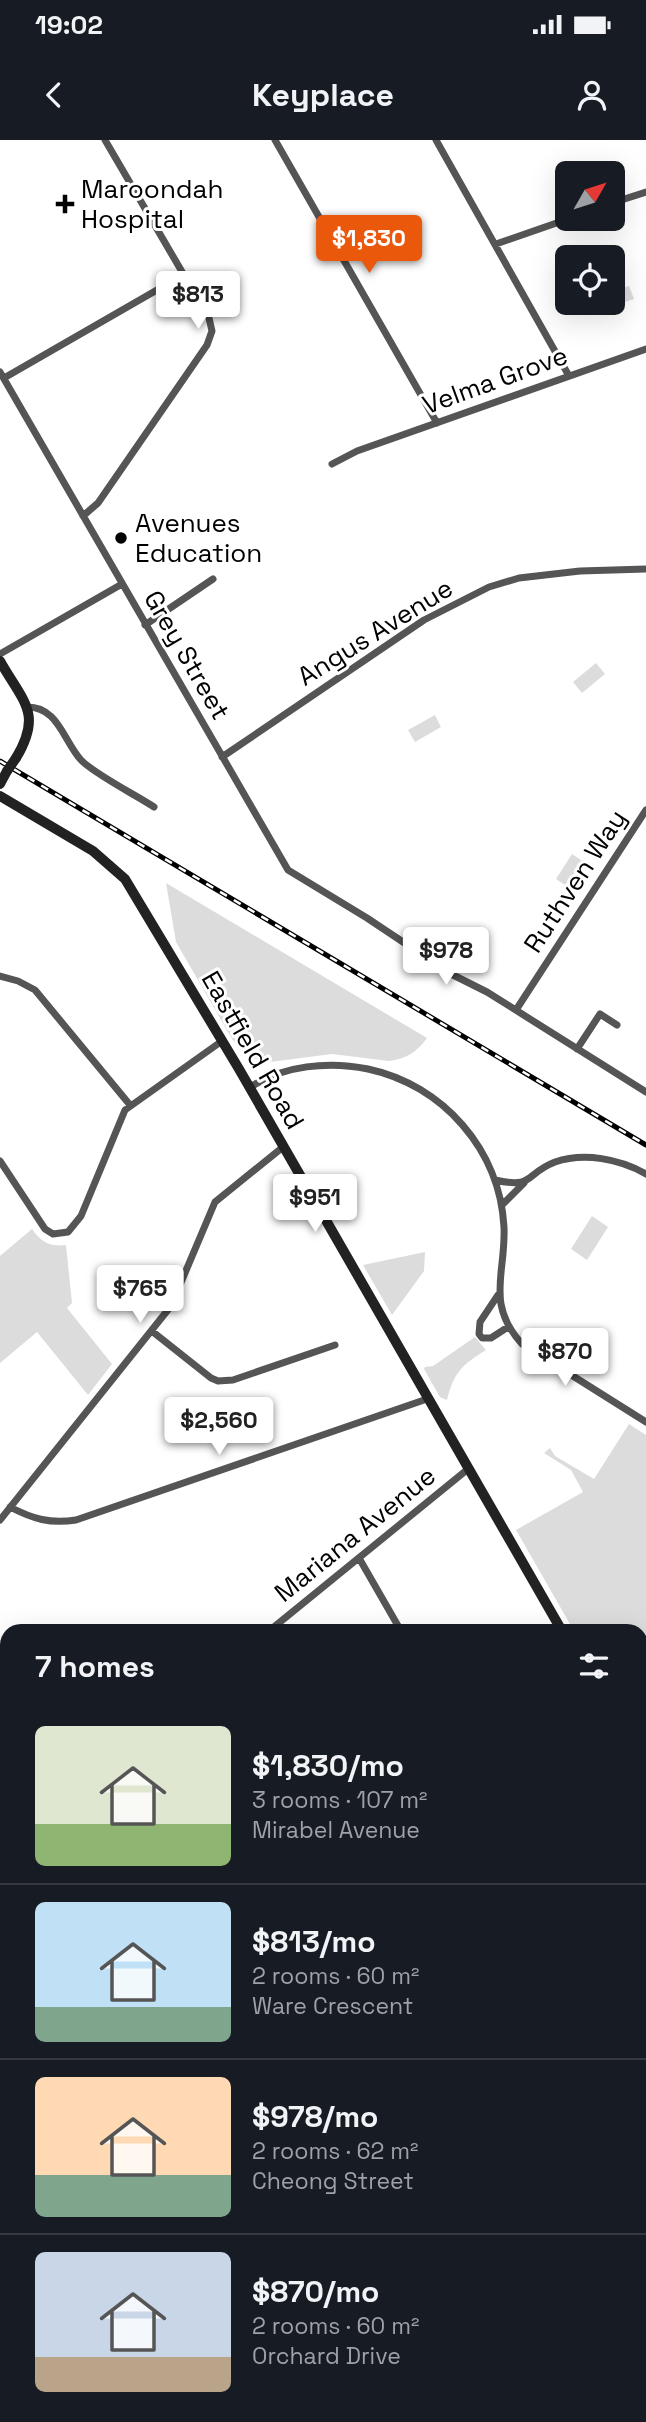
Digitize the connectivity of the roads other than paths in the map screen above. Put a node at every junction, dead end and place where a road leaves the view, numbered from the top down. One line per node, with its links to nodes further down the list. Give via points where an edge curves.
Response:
1 (106, 140): 8 (street)
2 (275, 140): 12 (street)
3 (436, 140): 7 (street)
4 (646, 192): 5 (street)
5 (625, 199)
6 (555, 224): 7 (street)
7 (496, 244): 11 (street)
8 (183, 275): 10 (street); 14 (street, via 209,318 211,337 93,509)
9 (646, 349): 11 (street, Velma Grove)
10 (2, 375): 14 (street, Grey Street)
11 (569, 376): 12 (street, Velma Grove)
12 (438, 423): 13 (street, Velma Grove)
13 (332, 464)
14 (83, 516): 17 (street, Grey Street)
15 (646, 569): 22 (street, Angus Avenue, via 580,571 519,578 489,587 424,620)
16 (213, 579): 18 (street)
17 (122, 584): 18 (street, Grey Street); 19 (street)
18 (145, 625): 22 (street, Grey Street)
19 (0, 654)
20 (0, 661): 21 (main road)
21 (26, 707): 23 (main road, bridge, via 30,728 26,740); 25 (street, via 51,714 83,762)
22 (222, 757): 28 (street, Grey Street, via 288,870)
23 (0, 784)
24 (0, 796): 30 (main road, Eastfield Road, via 87,847 120,874)
25 (154, 807)
26 (646, 810): 28 (street, Ruthven Way)
27 (0, 976): 34 (street, via 35,990)
28 (516, 1010): 31 (street, Grey Street)
29 (617, 1024): 31 (street, via 600,1014)
30 (222, 1041): 32 (main road, Eastfield Road); 34 (street)
31 (577, 1049): 33 (street, Grey Street)
32 (250, 1088): 35 (main road, Eastfield Road); 38 (street, via 273,1075 312,1066 360,1067 392,1075 448,1109 477,1143)
33 (646, 1092)
34 (130, 1105): 36 (street, via 81,1216 68,1232 53,1234 45,1229)
35 (283, 1147): 43 (street, via 215,1202 172,1306); 45 (main road, Eastfield Road)
36 (0, 1161)
37 (646, 1174): 39 (street, via 614,1160 576,1158 546,1166)
38 (495, 1180): 39 (street); 40 (street)
39 (524, 1183): 40 (street)
40 (502, 1205): 41 (street, via 504,1242)
41 (498, 1294): 42 (street); 42 (street, via 480,1322 479,1334 491,1338)
42 (508, 1327): 46 (street, via 543,1358)
43 (153, 1332): 44 (street, via 218,1381); 48 (street)
44 (335, 1345)
45 (427, 1399): 47 (main road, Eastfield Road); 48 (street, via 76,1520 47,1522)
46 (646, 1422)
47 (468, 1469): 50 (street, Mariana Avenue); 53 (main road, Eastfield Road)
48 (10, 1507): 49 (street)
49 (0, 1520)
50 (359, 1558): 51 (street, Mariana Avenue); 52 (street)
51 (279, 1624)
52 (397, 1624)
53 (558, 1624)

